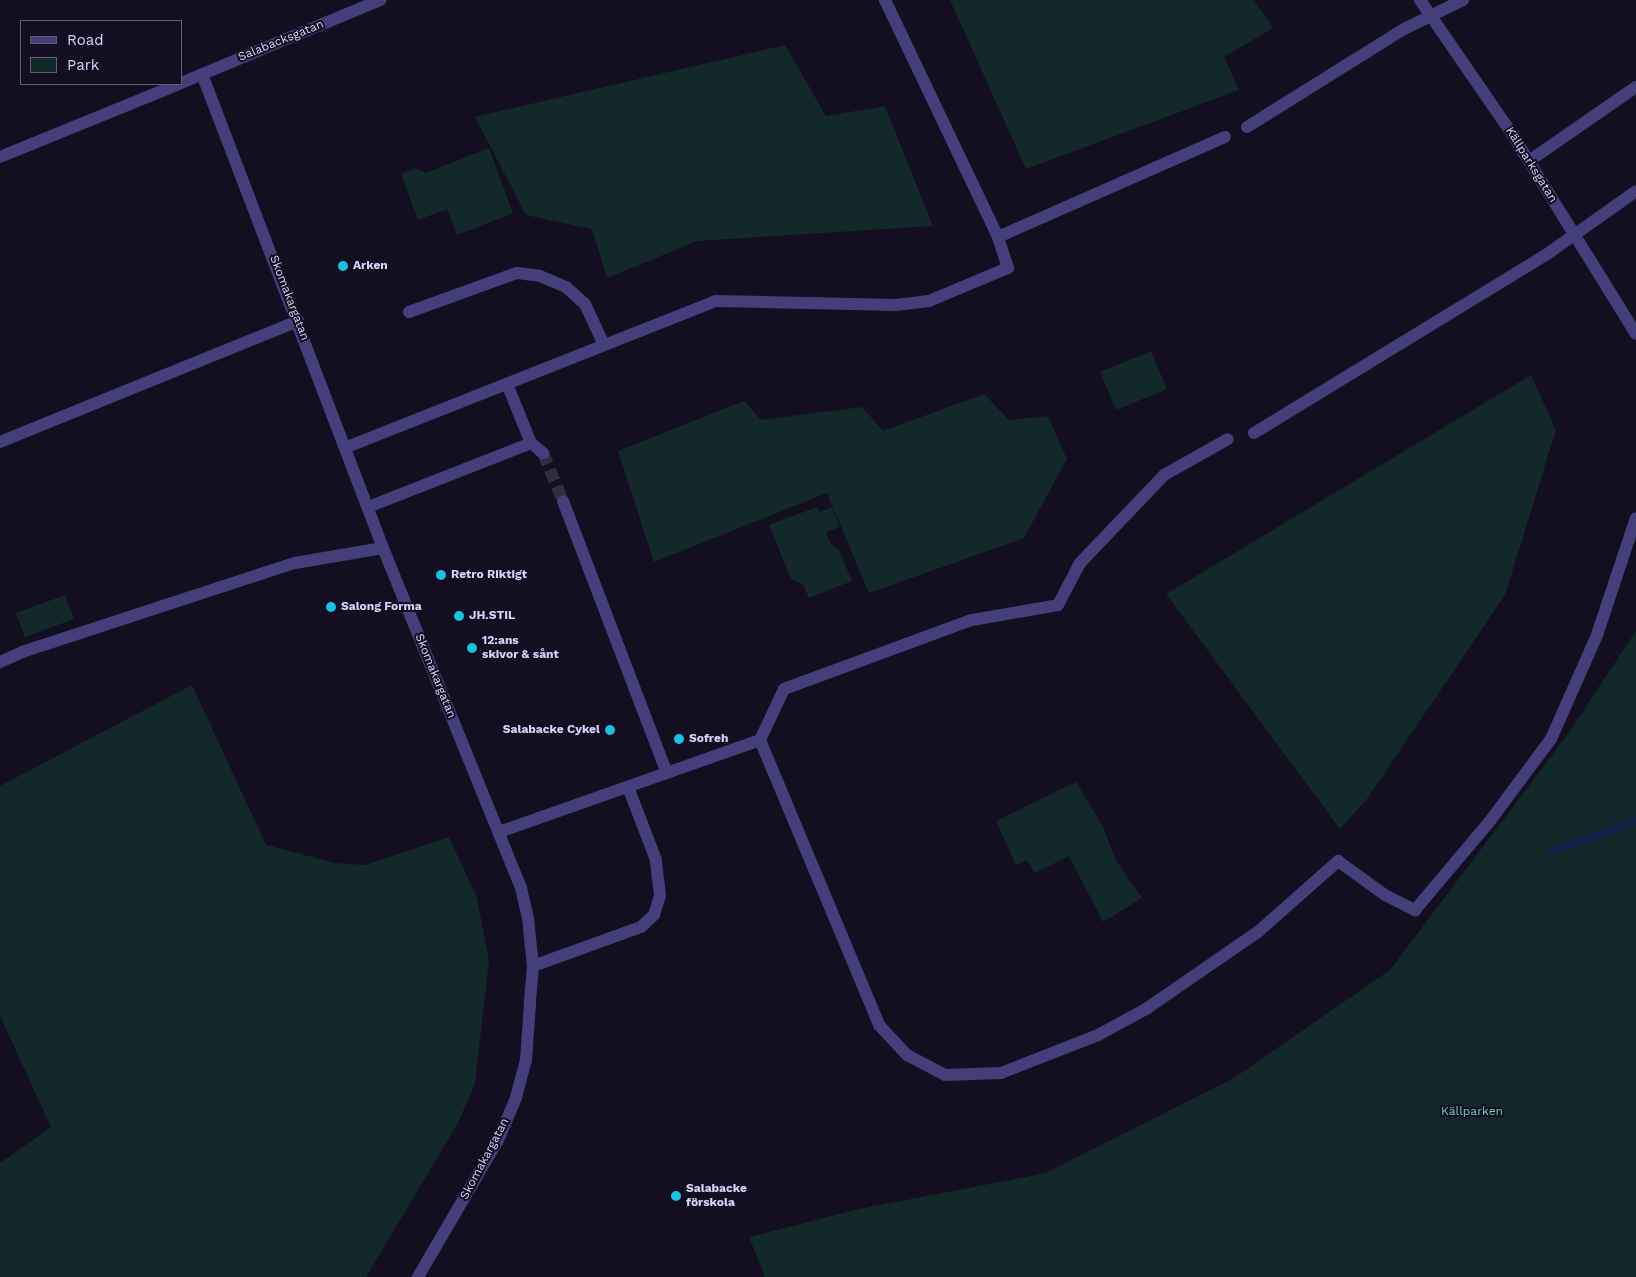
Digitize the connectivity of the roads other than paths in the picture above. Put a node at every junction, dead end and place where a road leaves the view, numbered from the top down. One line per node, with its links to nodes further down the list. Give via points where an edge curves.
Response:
1 (380, 0): 6 (street, Salabacksgatan)
2 (885, 0): 16 (street)
3 (1420, 0): 5 (street, Källparksgatan)
4 (1463, 0): 5 (street)
5 (1430, 15): 10 (street); 13 (street, Källparksgatan)
6 (202, 74): 7 (street, Salabacksgatan); 18 (street, Skomakargatan)
7 (182, 82)
8 (175, 85): 12 (street, Salabacksgatan)
9 (1636, 87): 13 (street)
10 (1247, 127)
11 (1226, 137): 16 (street)
12 (0, 157)
13 (1529, 161): 15 (street, Källparksgatan)
14 (1636, 191): 15 (street)
15 (1574, 235): 19 (street, Källparksgatan); 22 (street)
16 (998, 237): 20 (street, via 1008,268 929,301 896,305 715,301)
17 (409, 312): 20 (street, via 517,273 540,276 566,287 585,304)
18 (298, 321): 24 (street); 26 (street, Skomakargatan)
19 (1636, 334)
20 (604, 345): 21 (street)
21 (506, 384): 25 (street); 26 (street)
22 (1254, 433)
23 (1228, 438): 33 (street, via 1164,475 1080,563 1058,605 972,620 784,689)
24 (0, 442)
25 (531, 442): 27 (street); 29 (street)
26 (347, 447): 29 (street, Skomakargatan)
27 (543, 453)
28 (563, 501): 34 (street)
29 (368, 507): 31 (street, Skomakargatan)
30 (1636, 518): 33 (street, via 1597,636 1551,738 1490,821 1416,910 1385,895 1338,860 1259,931 1146,1009 1098,1035 1001,1073 971,1077 944,1075 906,1055 879,1025)
31 (383, 548): 32 (street, via 295,563); 36 (street, Skomakargatan)
32 (0, 662)
33 (760, 740): 34 (street)
34 (667, 773): 35 (street)
35 (628, 786): 36 (street); 37 (street, via 656,860 660,895 654,915 641,927)
36 (499, 832): 37 (street, Skomakargatan, via 521,888)
37 (533, 966): 38 (street, Skomakargatan, via 526,1060 516,1098 498,1140)
38 (418, 1277)

